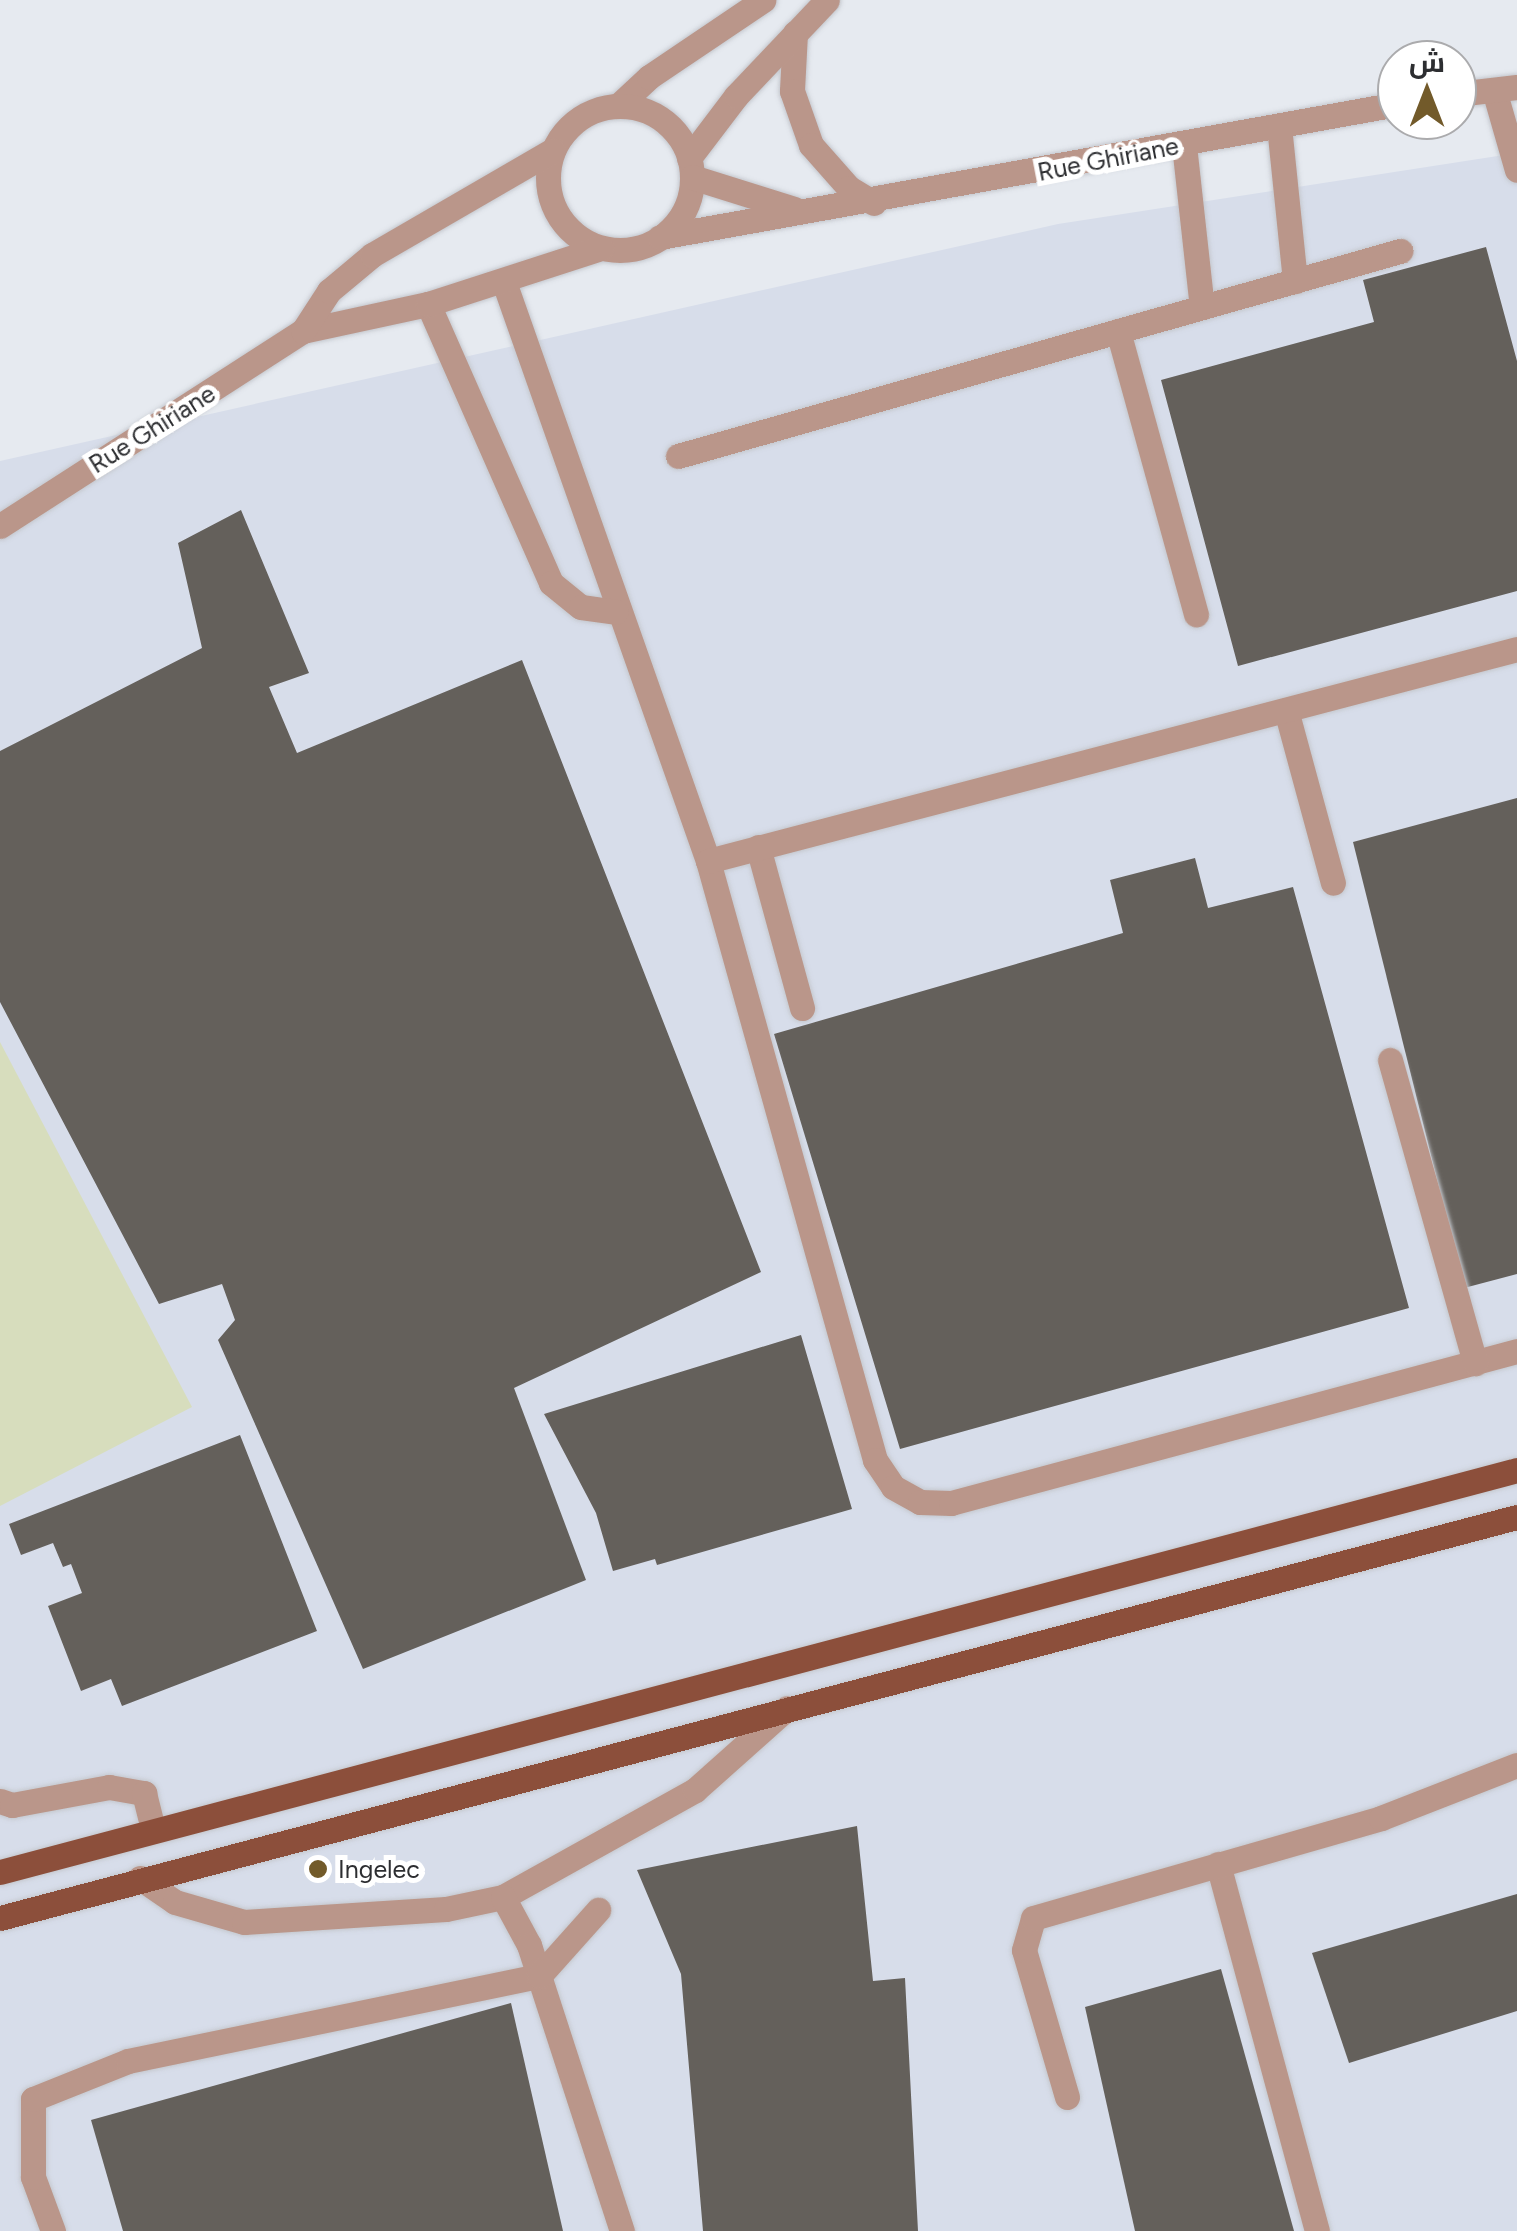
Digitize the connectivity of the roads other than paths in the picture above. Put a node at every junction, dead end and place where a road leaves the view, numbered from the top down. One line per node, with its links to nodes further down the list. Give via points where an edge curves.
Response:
1 (763, 0): 6 (street)
2 (828, 0): 3 (street)
3 (795, 33): 11 (street); 13 (street, via 792,91 811,145 849,188)
4 (1506, 89): 5 (street); 12 (street)
5 (1477, 92)
6 (618, 106): 10 (street, via 580,118); 11 (street, via 655,115)
7 (1377, 108): 8 (street, Rue Ghiriane)
8 (1279, 126): 9 (street, Rue Ghiriane); 18 (street)
9 (1184, 144): 13 (street, Rue Ghiriane); 21 (street)
10 (554, 150): 16 (street, via 548,169 554,209 574,233); 22 (street, Rue Ghiriane, via 372,255 329,291)
11 (691, 168): 14 (street, Rue Ghiriane); 15 (street, via 678,222)
12 (1517, 170)
13 (874, 203): 14 (street, Rue Ghiriane)
14 (819, 214): 15 (street, Rue Ghiriane)
15 (660, 238): 16 (street, via 622,250)
16 (601, 248): 19 (street, Rue Ghiriane)
17 (1400, 251): 18 (street)
18 (1294, 281): 21 (street)
19 (504, 282): 20 (street, Rue Ghiriane); 26 (street)
20 (428, 304): 22 (street, Rue Ghiriane); 26 (street, via 551,582 581,606)
21 (1202, 307): 23 (street)
22 (303, 331): 25 (street, Rue Ghiriane)
23 (1118, 331): 24 (street); 27 (street)
24 (678, 456)
25 (0, 526)
26 (616, 612): 31 (street)
27 (1196, 614)
28 (1517, 649): 29 (street)
29 (1286, 710): 30 (street); 32 (street)
30 (758, 848): 31 (street); 33 (street)
31 (708, 861): 36 (street, via 875,1460 905,1496 951,1503)
32 (1333, 884)
33 (802, 1008)
34 (1390, 1060): 36 (street)
35 (1517, 1352): 36 (street)
36 (1476, 1362)
37 (1517, 1470): 42 (main road)
38 (1517, 1517): 39 (main road)
39 (787, 1708): 45 (main road); 46 (street, via 695,1790)
40 (1517, 1765): 43 (street, via 1381,1818)
41 (0, 1802): 42 (street, via 109,1787 144,1793)
42 (153, 1830): 44 (main road)
43 (1218, 1864): 50 (street, via 1043,1910 1026,1928 1024,1950); 53 (street)
44 (0, 1872)
45 (140, 1878): 46 (street, via 175,1902 244,1922 446,1909); 48 (main road)
46 (503, 1897): 49 (street)
47 (598, 1910): 49 (street)
48 (0, 1918)
49 (539, 1976): 51 (street, via 128,2061 32,2099 32,2177); 52 (street)
50 (1067, 2097)
51 (53, 2231)
52 (622, 2231)
53 (1317, 2231)

